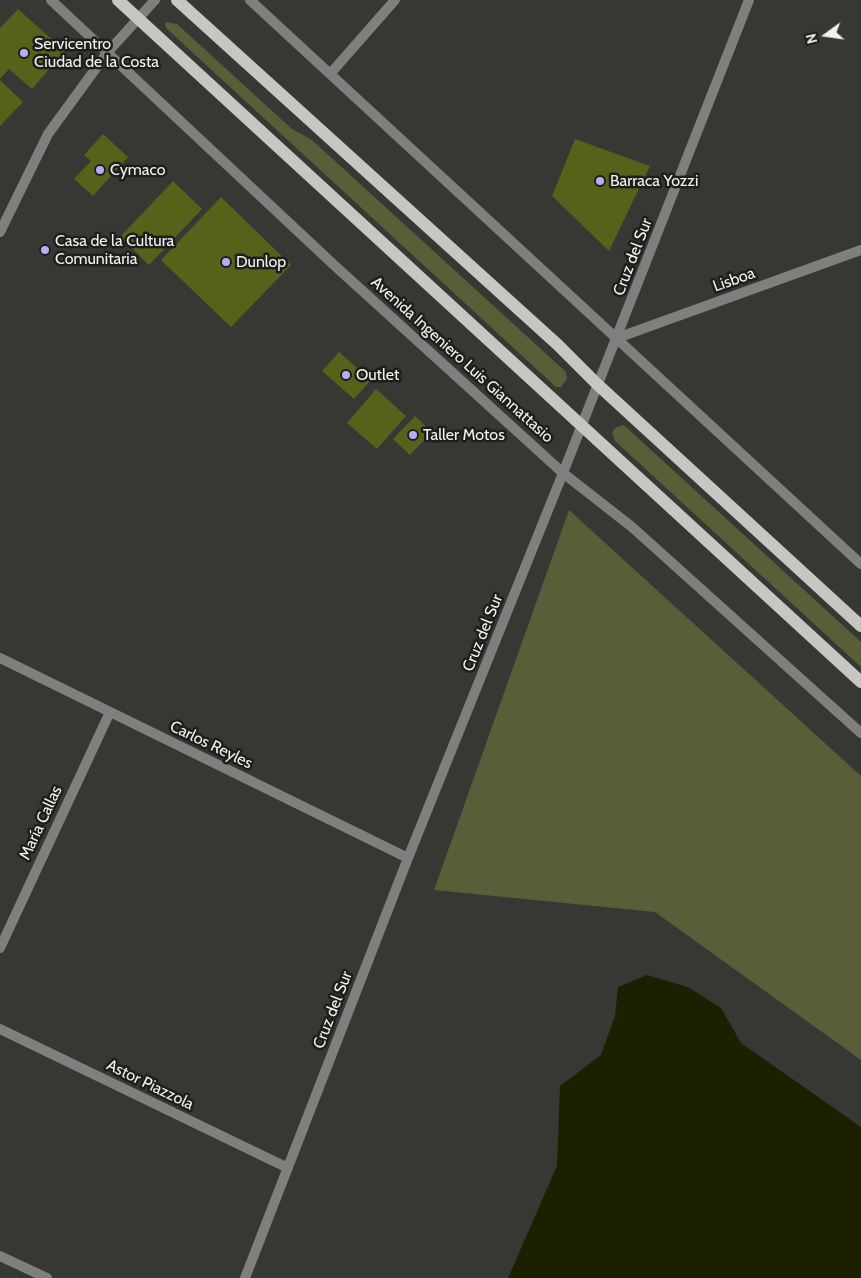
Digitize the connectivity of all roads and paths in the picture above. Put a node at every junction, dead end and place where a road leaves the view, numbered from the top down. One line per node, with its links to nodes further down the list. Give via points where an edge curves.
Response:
1 (51, 0): 9 (street, Avenida Ingeniero Luis Giannattasio)
2 (118, 0): 8 (main road, Avenida Ingeniero Luis Giannattasio)
3 (155, 0): 8 (street)
4 (177, 0): 14 (main road)
5 (250, 0): 10 (street)
6 (395, 0): 10 (street)
7 (749, 0): 13 (street, Cruz del Sur)
8 (138, 19): 9 (street); 15 (main road, Avenida Ingeniero Luis Giannattasio)
9 (107, 52): 11 (street, via 48,134); 16 (street, Avenida Ingeniero Luis Giannattasio, via 334,266)
10 (330, 74): 13 (street)
11 (0, 232)
12 (861, 250): 13 (street, Lisboa)
13 (617, 338): 14 (street, Cruz del Sur); 17 (street)
14 (597, 384): 15 (street, Cruz del Sur); 18 (main road)
15 (582, 425): 16 (street, Cruz del Sur); 20 (main road, Avenida Ingeniero Luis Giannattasio)
16 (564, 473): 22 (street, Avenida Ingeniero Luis Giannattasio, via 632,528); 23 (street, Cruz del Sur)
17 (861, 564)
18 (861, 626)
19 (0, 658): 21 (street, Carlos Reyles)
20 (861, 682)
21 (110, 712): 23 (street, Carlos Reyles); 24 (street, María Callas)
22 (861, 733)
23 (408, 858): 26 (street, Cruz del Sur)
24 (0, 948)
25 (0, 1029): 26 (street, Astor Piazzola)
26 (288, 1168): 29 (street, Cruz del Sur)
27 (0, 1256): 28 (street)
28 (47, 1278)
29 (245, 1278)

